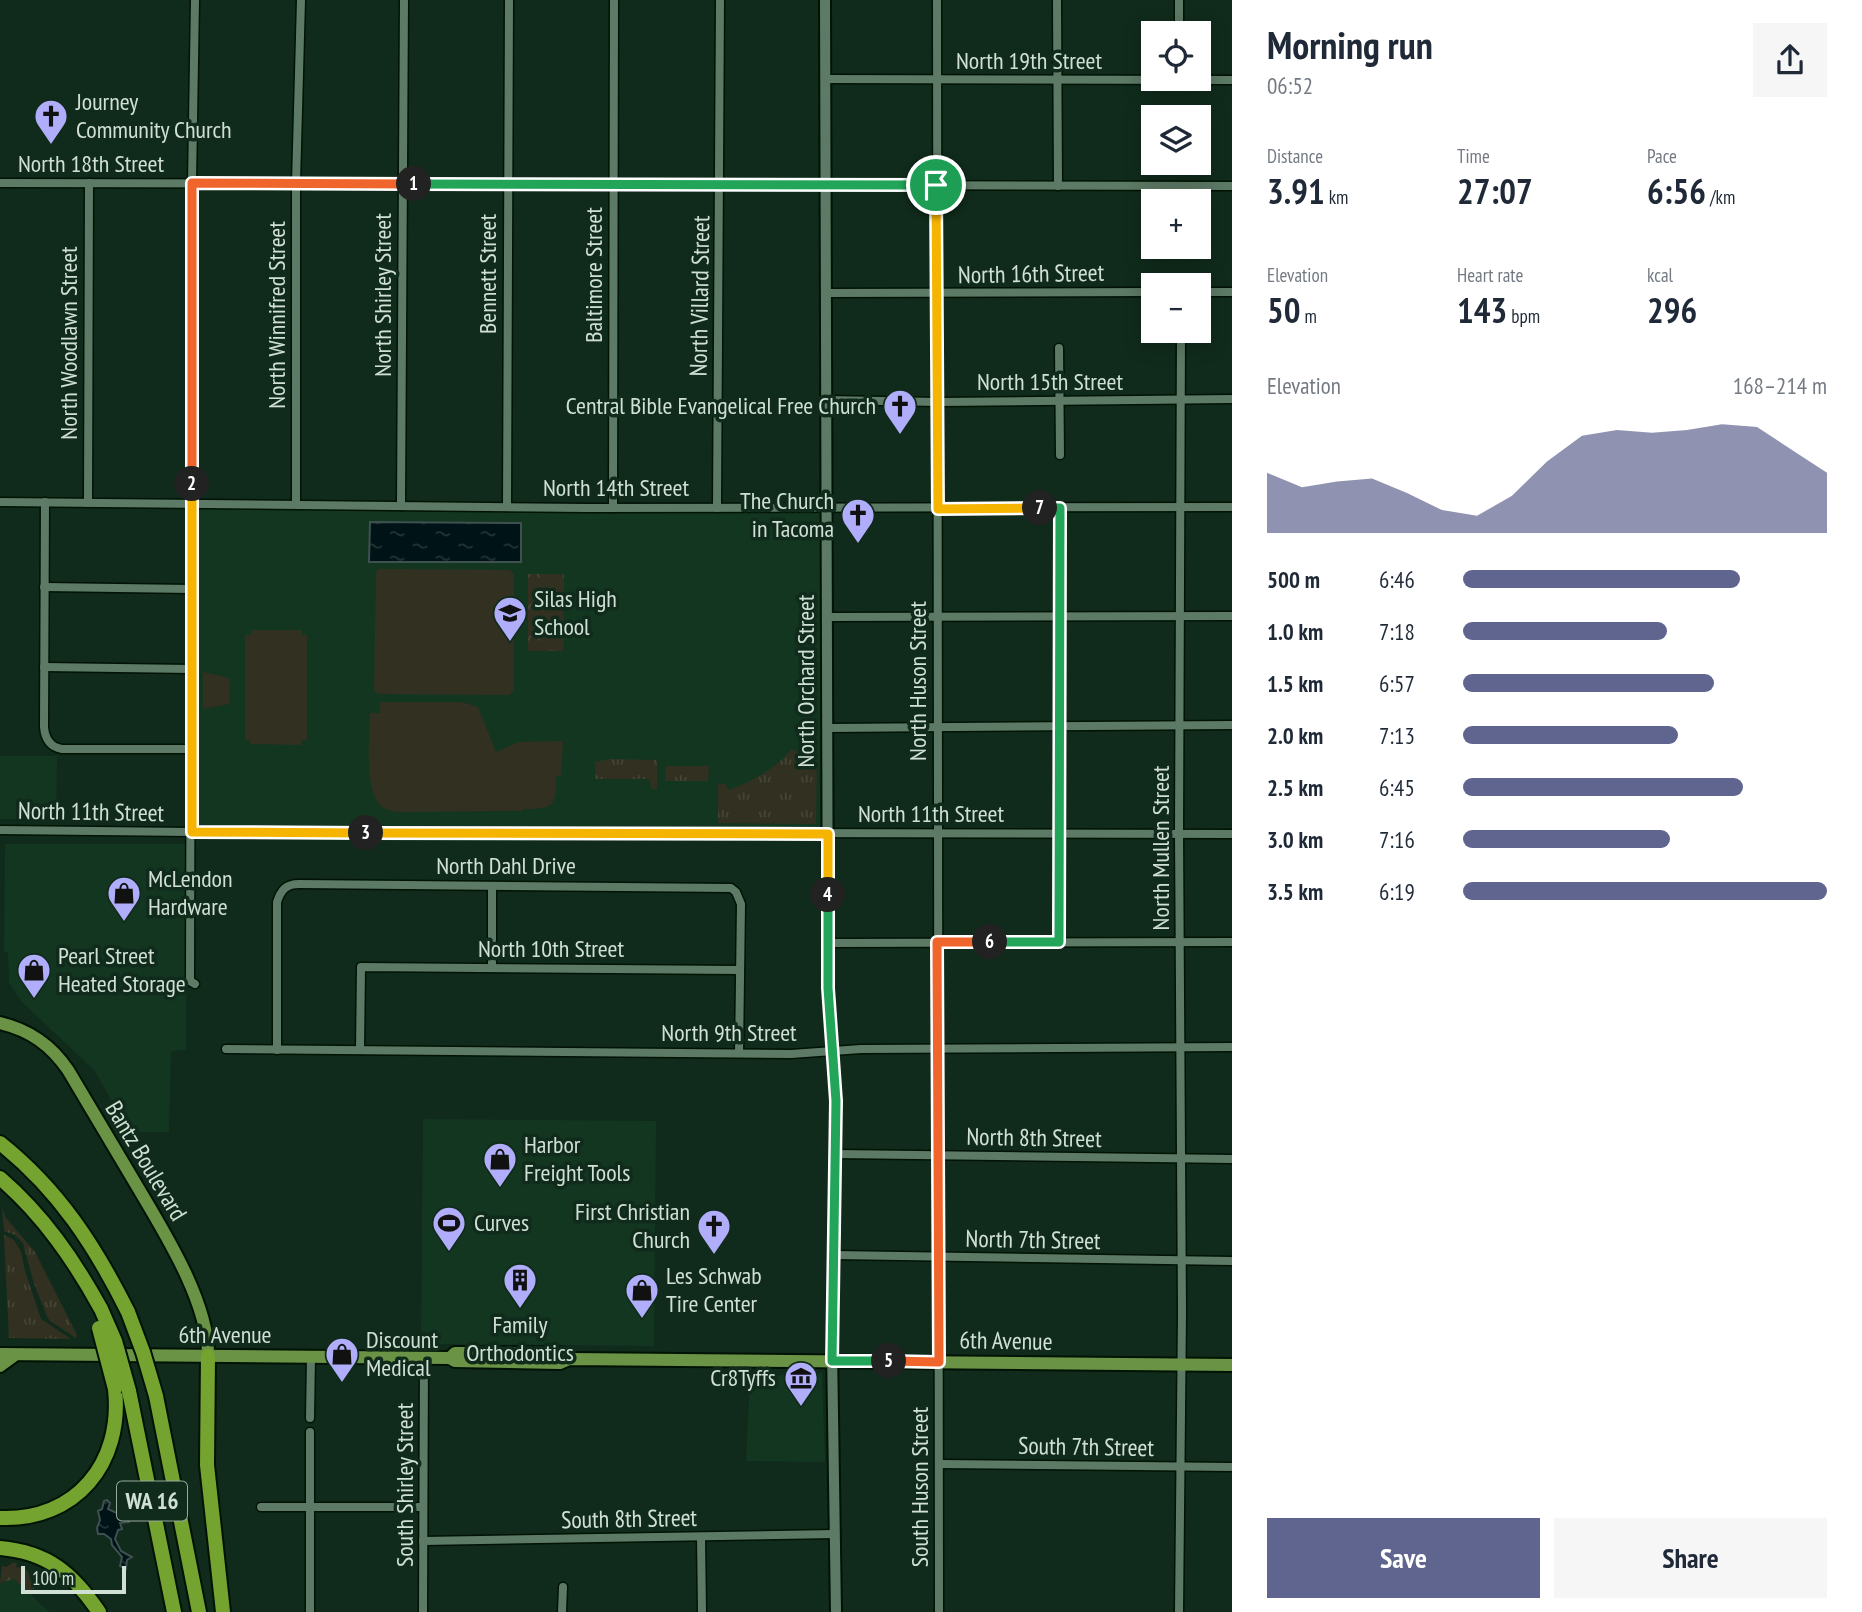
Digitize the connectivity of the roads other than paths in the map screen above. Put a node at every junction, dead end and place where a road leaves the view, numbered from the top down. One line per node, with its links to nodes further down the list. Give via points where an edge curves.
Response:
1 (195, 0): 20 (street)
2 (300, 0): 21 (street, North Winnifred Street)
3 (404, 0): 22 (street, North Shirley Street)
4 (509, 0): 23 (street, Bennett Street)
5 (614, 0): 24 (street, Baltimore Street)
6 (720, 0): 25 (street, North Villard Street)
7 (825, 0): 12 (street, North Orchard Street)
8 (937, 0): 14 (street, North Huson Street)
9 (1057, 0): 15 (street)
10 (1179, 0): 11 (street)
11 (1179, 21)
12 (825, 79): 14 (street, North 19th Street); 26 (street, North Orchard Street)
13 (1141, 79): 15 (street, North 19th Street)
14 (936, 80): 15 (street, North 19th Street); 27 (street, North Huson Street)
15 (1058, 80): 28 (street)
16 (1211, 80): 17 (street, North 19th Street)
17 (1232, 80)
18 (0, 183): 19 (street, North 18th Street)
19 (89, 183): 20 (street, North 18th Street); 45 (street, North Woodlawn Street)
20 (192, 183): 21 (street, North 18th Street); 46 (street)
21 (296, 183): 22 (street, North 18th Street); 47 (street, North Winnifred Street)
22 (403, 184): 23 (street, North 18th Street); 48 (street, North Shirley Street)
23 (507, 184): 24 (street, North 18th Street); 49 (street, Bennett Street)
24 (614, 184): 25 (street, North 18th Street); 50 (street, Baltimore Street)
25 (720, 185): 26 (street, North 18th Street); 51 (street, North Villard Street)
26 (826, 185): 27 (street, North 18th Street); 33 (street, North Orchard Street)
27 (936, 185): 28 (street, North 18th Street); 34 (street, North Huson Street)
28 (1058, 186): 29 (street, North 18th Street)
29 (1232, 186)
30 (1141, 291): 34 (street, North 16th Street, via 1058,287)
31 (1211, 292): 32 (street)
32 (1232, 292)
33 (826, 293): 34 (street, North 16th Street); 37 (street, North Orchard Street)
34 (938, 294): 40 (street, North Huson Street)
35 (1181, 343): 38 (street, North Mullen Street)
36 (1059, 348): 41 (street)
37 (827, 400): 40 (street, North 15th Street); 52 (street, North Orchard Street)
38 (1180, 400): 39 (street, North 15th Street); 41 (street, North 15th Street); 54 (street, North Mullen Street)
39 (1232, 400)
40 (939, 402): 41 (street, North 15th Street); 56 (street, North Huson Street)
41 (1060, 402): 42 (street)
42 (1060, 455)
43 (0, 502): 44 (street, North 14th Street)
44 (45, 502): 45 (street, North 14th Street); 57 (street)
45 (88, 503): 46 (street, North 14th Street)
46 (192, 503): 47 (street, North 14th Street); 58 (street)
47 (296, 504): 48 (street, North 14th Street)
48 (401, 506): 49 (street, North 14th Street)
49 (507, 507): 50 (street, North 14th Street)
50 (613, 508): 51 (street, North 14th Street)
51 (717, 508): 52 (street, North 14th Street)
52 (827, 508): 56 (street, North 14th Street); 62 (street, North Orchard Street)
53 (1060, 508): 54 (street, North 14th Street); 56 (street, North 14th Street); 59 (street)
54 (1180, 508): 55 (street, North 14th Street); 60 (street, North Mullen Street)
55 (1232, 508)
56 (938, 509): 63 (street, North Huson Street)
57 (44, 587): 58 (street); 64 (street)
58 (192, 589): 65 (street)
59 (1059, 616): 60 (street); 63 (street); 70 (street)
60 (1179, 616): 61 (street); 66 (street, North Mullen Street)
61 (1232, 616)
62 (827, 617): 63 (street); 69 (street, North Orchard Street)
63 (937, 617): 68 (street, North Huson Street)
64 (44, 667): 65 (street); 71 (street, via 44,727 56,748)
65 (192, 669): 71 (street)
66 (1181, 725): 67 (street); 70 (street); 75 (street, North Mullen Street)
67 (1232, 725)
68 (938, 726): 69 (street); 70 (street); 74 (street, North Huson Street)
69 (828, 727): 76 (street, North Orchard Street)
70 (1060, 727): 77 (street)
71 (192, 749): 73 (street)
72 (0, 830): 73 (street, North 11th Street)
73 (192, 832): 76 (street, North 11th Street); 87 (street, via 190,981)
74 (938, 833): 76 (street, North 11th Street); 77 (street, North 11th Street); 80 (street, North Huson Street)
75 (1179, 833): 77 (street, North 11th Street); 78 (street, North 11th Street); 82 (street, North Mullen Street)
76 (828, 834): 84 (street, North Orchard Street)
77 (1061, 834): 81 (street)
78 (1232, 834)
79 (492, 886): 85 (street); 86 (street, North Dahl Drive, via 731,888 741,904); 92 (street, North Dahl Drive, via 293,884 283,889 277,908)
80 (937, 942): 81 (street); 84 (street); 93 (street, North Huson Street)
81 (1059, 942): 82 (street)
82 (1181, 942): 83 (street); 89 (street, North Mullen Street)
83 (1232, 942)
84 (828, 943): 95 (street, North Orchard Street)
85 (492, 968): 86 (street, North 10th Street); 94 (street, North 10th Street, via 361,967)
86 (740, 970): 96 (street)
87 (195, 984)
88 (0, 1023): 110 (main road, Bantz Boulevard, via 33,1035 57,1054 68,1070 177,1252 203,1325)
89 (1180, 1047): 90 (street, North 9th Street); 93 (street, North 9th Street); 100 (street, North Mullen Street)
90 (1232, 1047)
91 (226, 1049): 92 (street, North 9th Street)
92 (276, 1049): 94 (street, North 9th Street)
93 (938, 1049): 95 (street, North 9th Street); 99 (street, North Huson Street)
94 (360, 1050): 96 (street, North 9th Street)
95 (834, 1052): 96 (street, North 9th Street); 98 (street, North Orchard Street)
96 (739, 1053)
97 (0, 1143): 135 (highway, WA 16, bridge, via 78,1223 128,1312 156,1396)
98 (836, 1154): 99 (street, North 8th Street); 103 (street, North Orchard Street)
99 (939, 1156): 100 (street, North 8th Street); 104 (street, North Huson Street)
100 (1182, 1159): 101 (street, North 8th Street); 105 (street, North Mullen Street)
101 (1232, 1159)
102 (0, 1178): 107 (highway, WA 16, via 28,1204)
103 (834, 1255): 104 (street, North 7th Street); 113 (street, North Orchard Street)
104 (939, 1258): 105 (street, North 7th Street); 114 (street, North Huson Street)
105 (1182, 1261): 106 (street, North 7th Street); 115 (street, North Mullen Street)
106 (1232, 1261)
107 (76, 1266): 118 (highway, bridge); 118 (highway, WA 16, bridge, via 115,1341)
108 (0, 1354): 109 (main road, 6th Avenue)
109 (15, 1355): 110 (main road, 6th Avenue); 117 (main road)
110 (208, 1356): 111 (main road, 6th Avenue); 136 (highway, via 207,1465)
111 (311, 1356): 112 (main road, 6th Avenue); 119 (street)
112 (424, 1358): 113 (main road, 6th Avenue, via 450,1358 455,1353 561,1353 569,1359); 125 (street, South Shirley Street)
113 (832, 1361): 114 (main road, 6th Avenue); 128 (street, North Orchard Street)
114 (939, 1362): 115 (main road, 6th Avenue); 121 (street, South Huson Street)
115 (1180, 1364): 116 (main road, 6th Avenue); 122 (street, North Mullen Street)
116 (1232, 1365)
117 (0, 1366)
118 (122, 1390): 127 (highway, via 113,1436 88,1484 51,1510 28,1518); 134 (highway, WA 16)
119 (310, 1418)
120 (310, 1432): 126 (street)
121 (940, 1464): 122 (street, South 7th Street); 142 (street, South Huson Street)
122 (1180, 1467): 123 (street, South 7th Street); 143 (street, North Mullen Street)
123 (1232, 1467)
124 (261, 1507): 126 (street)
125 (423, 1507): 126 (street); 130 (street, South Shirley Street)
126 (310, 1508): 137 (street)
127 (0, 1518)
128 (835, 1534): 129 (street, South 8th Street); 141 (street, North Orchard Street)
129 (701, 1537): 130 (street, South 8th Street); 140 (street)
130 (423, 1541): 138 (street, South Shirley Street)
131 (0, 1548): 133 (highway, via 37,1556 63,1569)
132 (563, 1587): 139 (street)
133 (99, 1612)
134 (174, 1612)
135 (199, 1612)
136 (223, 1612)
137 (310, 1612)
138 (424, 1612)
139 (562, 1612)
140 (702, 1612)
141 (836, 1612)
142 (939, 1612)
143 (1179, 1612)

